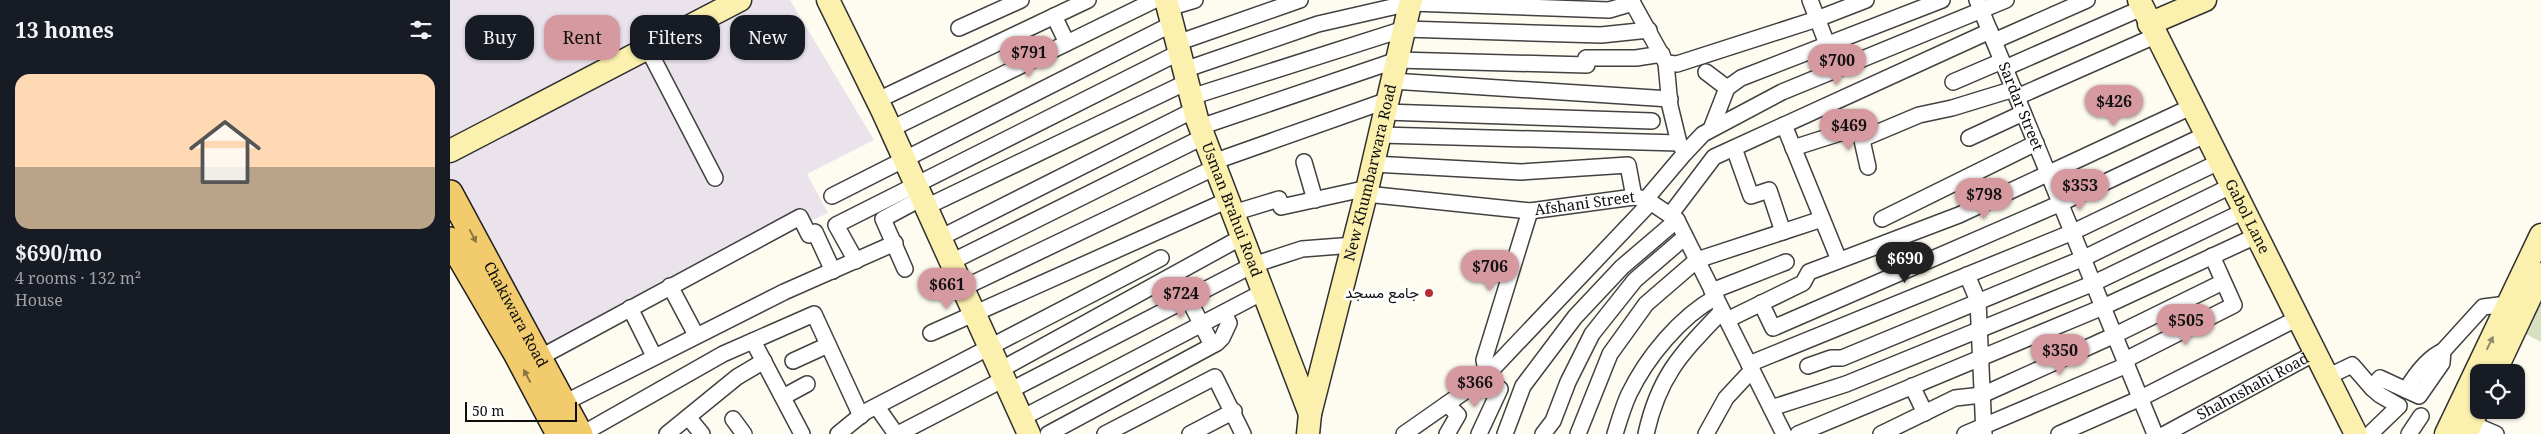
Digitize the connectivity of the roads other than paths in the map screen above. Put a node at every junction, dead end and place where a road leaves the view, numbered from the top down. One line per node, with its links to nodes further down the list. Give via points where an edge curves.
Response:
1 (740, 0): 16 (street)
2 (828, 0): 38 (street)
3 (1022, 0): 20 (street)
4 (1088, 0): 17 (street)
5 (1195, 0): 29 (street)
6 (1300, 0): 29 (street)
7 (1810, 0): 19 (street)
8 (1866, 0): 19 (street)
9 (1942, 0): 25 (street)
10 (2006, 0): 15 (street)
11 (2087, 0): 23 (street)
12 (2205, 0): 18 (street)
13 (1411, 2): 14 (street, via 1609,10); 21 (street, New Khumbarwara Road); 29 (street)
14 (1632, 2): 22 (street)
15 (1979, 5): 23 (street, Sardar Street); 45 (street, via 1782,92)
16 (712, 15)
17 (1054, 16): 24 (street); 38 (street)
18 (2146, 17): 30 (street); 35 (street); 39 (street, Gabol Lane)
19 (1817, 19): 25 (street); 27 (street, via 1677,64)
20 (959, 28)
21 (1404, 29): 22 (street, via 1601,35); 29 (street); 33 (street, New Khumbarwara Road)
22 (1649, 30): 27 (street)
23 (1992, 36): 30 (street, Sardar Street); 43 (street)
24 (1067, 43): 29 (street); 44 (street)
25 (1827, 44): 34 (street, via 1741,78)
26 (630, 58): 54 (street)
27 (1664, 58): 33 (street, via 1586,58 1587,65); 37 (street)
28 (654, 60): 62 (street)
29 (1182, 62): 33 (street); 55 (street); 59 (street, Usman Brahui Road); 67 (street); 67 (street); 83 (street); 93 (street)
30 (2003, 64): 32 (street); 35 (street, Sardar Street)
31 (1706, 72): 34 (street)
32 (1953, 82)
33 (1391, 88): 36 (street); 41 (street); 46 (street, New Khumbarwara Road); 59 (street)
34 (1727, 88): 45 (street)
35 (2015, 93): 40 (street, Sardar Street); 49 (street, via 1919,115)
36 (1599, 94): 37 (street); 41 (street)
37 (1670, 99): 51 (street)
38 (878, 100): 44 (street)
39 (2191, 107): 47 (street, Gabol Lane); 61 (street)
40 (2023, 113): 48 (street); 50 (street, Sardar Street)
41 (1600, 119): 42 (street)
42 (1652, 121)
43 (1784, 125): 52 (street); 53 (street)
44 (891, 129): 55 (street)
45 (1711, 129): 51 (street)
46 (1380, 135): 51 (street); 58 (street, New Khumbarwara Road)
47 (2205, 135): 57 (street, Gabol Lane); 70 (street)
48 (1969, 138)
49 (1862, 139): 53 (street, via 1859,127); 60 (street)
50 (2036, 142): 61 (street, Sardar Street); 76 (street)
51 (1682, 148): 68 (street)
52 (1734, 148): 74 (street, via 1714,158); 77 (street, via 1751,196 1769,190)
53 (1793, 148): 75 (street)
54 (450, 151)
55 (904, 158): 66 (street); 67 (street)
56 (1304, 162): 69 (street)
57 (2219, 162): 63 (street, Gabol Lane); 78 (street)
58 (1373, 164): 64 (street, New Khumbarwara Road); 68 (street, via 1520,172 1628,165)
59 (1214, 165): 71 (street, Usman Brahui Road); 104 (street)
60 (1868, 168)
61 (2048, 173): 70 (street, Sardar Street); 91 (street, via 1959,215)
62 (715, 178)
63 (2231, 186): 72 (street, Gabol Lane); 89 (street)
64 (1367, 191): 69 (street, Afshani Street); 73 (street, Afshani Street); 86 (street, New Khumbarwara Road)
65 (450, 193): 129 (main road, Chakiwara Road, one-way to 129)
66 (832, 196)
67 (921, 196): 83 (street); 85 (street, via 883,219); 92 (street, via 836,225)
68 (1643, 199): 73 (street, Afshani Street); 74 (street, Afshani Street); 136 (street)
69 (1314, 200): 71 (street, Afshani Street, via 1281,208 1279,199)
70 (2060, 203): 78 (street, Sardar Street); 109 (street, via 1773,328)
71 (1230, 206): 81 (street, Usman Brahui Road); 115 (street)
72 (2244, 211): 80 (street, Gabol Lane); 102 (street)
73 (1530, 212): 136 (street, via 1484,360)
74 (1674, 217): 82 (street); 175 (street, via 1576,317 1523,386)
75 (1822, 219): 77 (street); 91 (street)
76 (1882, 219)
77 (1783, 232): 90 (street)
78 (2073, 232): 89 (street, Sardar Street); 100 (street)
79 (2541, 234): 113 (street)
80 (2256, 236): 87 (street); 116 (street, Gabol Lane)
81 (1242, 237): 95 (street, Usman Brahui Road); 105 (street)
82 (1686, 237): 90 (street); 176 (street, via 1635,280 1592,334 1553,421)
83 (940, 238): 93 (street)
84 (450, 240): 161 (main road, Chakiwara Road, one-way to 84)
85 (895, 243): 92 (street); 96 (street)
86 (1354, 245): 95 (street, via 1302,249); 156 (street, New Khumbarwara Road)
87 (2212, 256): 101 (street); 111 (street)
88 (1161, 258): 97 (street)
89 (2084, 258): 102 (street, Sardar Street); 108 (street)
90 (1697, 260): 110 (street); 177 (street, via 1646,304 1610,354)
91 (1838, 260): 109 (street, via 1809,272 1803,283)
92 (856, 261): 98 (street)
93 (951, 262): 104 (street)
94 (1786, 262): 110 (street)
95 (1253, 265): 106 (street, Usman Brahui Road); 107 (street)
96 (905, 269)
97 (1141, 269): 105 (street); 125 (street)
98 (833, 271): 103 (street, via 815,232 809,235 800,217); 121 (street)
99 (2541, 274): 113 (street)
100 (1967, 275): 108 (street); 135 (street)
101 (2223, 282): 120 (street); 132 (street, via 2234,305)
102 (2094, 283): 111 (street, Sardar Street); 118 (street)
103 (670, 286): 112 (street); 121 (street)
104 (963, 288): 115 (street)
105 (1151, 288): 138 (street)
106 (1263, 292): 114 (street); 156 (street, Usman Brahui Road)
107 (1188, 298): 117 (street); 138 (street)
108 (1978, 301): 118 (street); 134 (street, via 1842,358 1831,358)
109 (1761, 303): 110 (street)
110 (1719, 305): 135 (street); 178 (street, via 1702,304 1673,332 1629,394); 179 (street, via 1666,376 1652,407)
111 (2103, 307): 120 (street, Sardar Street); 128 (street)
112 (630, 308): 127 (street); 129 (street)
113 (2515, 310): 133 (street); 141 (street, via 2499,305 2483,307 2443,351 2442,363 2419,396 2380,378); 155 (street, one-way to 113)
114 (1224, 313): 117 (street); 124 (street, via 1229,323 1222,338)
115 (974, 314): 119 (street); 125 (street)
116 (2298, 318): 126 (street, Gabol Lane); 144 (street)
117 (1201, 324): 124 (street); 157 (street)
118 (1980, 329): 128 (street); 148 (street, via 1846,384)
119 (931, 333)
120 (2115, 335): 132 (street, Sardar Street); 142 (street)
121 (696, 336): 127 (street)
122 (753, 341): 123 (street, via 814,314); 130 (street); 162 (street)
123 (828, 345): 131 (street); 151 (street)
124 (1212, 346): 169 (street)
125 (990, 347): 138 (street); 147 (street)
126 (2315, 353): 137 (street, Gabol Lane); 187 (street, Shahnshahi Road)
127 (654, 356): 145 (street)
128 (1981, 356): 140 (street); 142 (street)
129 (539, 358): 145 (main road, Chakiwara Road)
130 (764, 361): 143 (street); 153 (street, via 737,377)
131 (793, 361)
132 (2126, 363): 144 (street, Sardar Street); 159 (street)
133 (2498, 364)
134 (1808, 366)
135 (1751, 367): 148 (street); 180 (street, via 1726,398)
136 (1485, 376): 146 (street); 174 (street, via 1500,389)
137 (2327, 377): 141 (street, via 2352,365); 188 (street, Gabol Lane)
138 (1004, 380): 157 (street); 168 (street)
139 (807, 384): 143 (street)
140 (1912, 386): 150 (street); 158 (street)
141 (2372, 388): 189 (street, via 2398,406)
142 (1982, 395): 150 (street, via 1955,398); 159 (street)
143 (782, 397): 166 (street)
144 (2141, 398): 185 (street); 186 (street, Sardar Street)
145 (564, 403): 162 (main road, Chakiwara Road)
146 (1447, 404): 172 (street); 173 (street, via 1458,416)
147 (877, 407): 151 (street); 168 (street)
148 (1771, 408): 181 (street)
149 (1234, 411): 160 (street); 170 (street, via 1215,377); 171 (street)
150 (1925, 413): 183 (street)
151 (860, 416): 167 (street)
152 (2420, 416): 190 (street)
153 (688, 417): 163 (street); 164 (street)
154 (733, 419): 165 (street)
155 (2463, 423): 191 (street)
156 (1309, 424)
157 (1025, 426)
158 (1832, 428): 182 (street)
159 (1984, 430): 184 (street)
160 (1198, 432)
161 (559, 434)
162 (581, 434)
163 (667, 434)
164 (702, 434)
165 (744, 434)
166 (802, 434)
167 (838, 434)
168 (897, 434)
169 (1048, 434)
170 (1105, 434)
171 (1243, 434)
172 (1404, 434)
173 (1446, 434)
174 (1479, 434)
175 (1505, 434)
176 (1543, 434)
177 (1578, 434)
178 (1615, 434)
179 (1646, 434)
180 (1706, 434)
181 (1784, 434)
182 (1798, 434)
183 (1881, 434)
184 (1965, 434)
185 (2060, 434)
186 (2156, 434)
187 (2165, 434)
188 (2356, 434)
189 (2370, 434)
190 (2409, 434)
191 (2496, 434)

